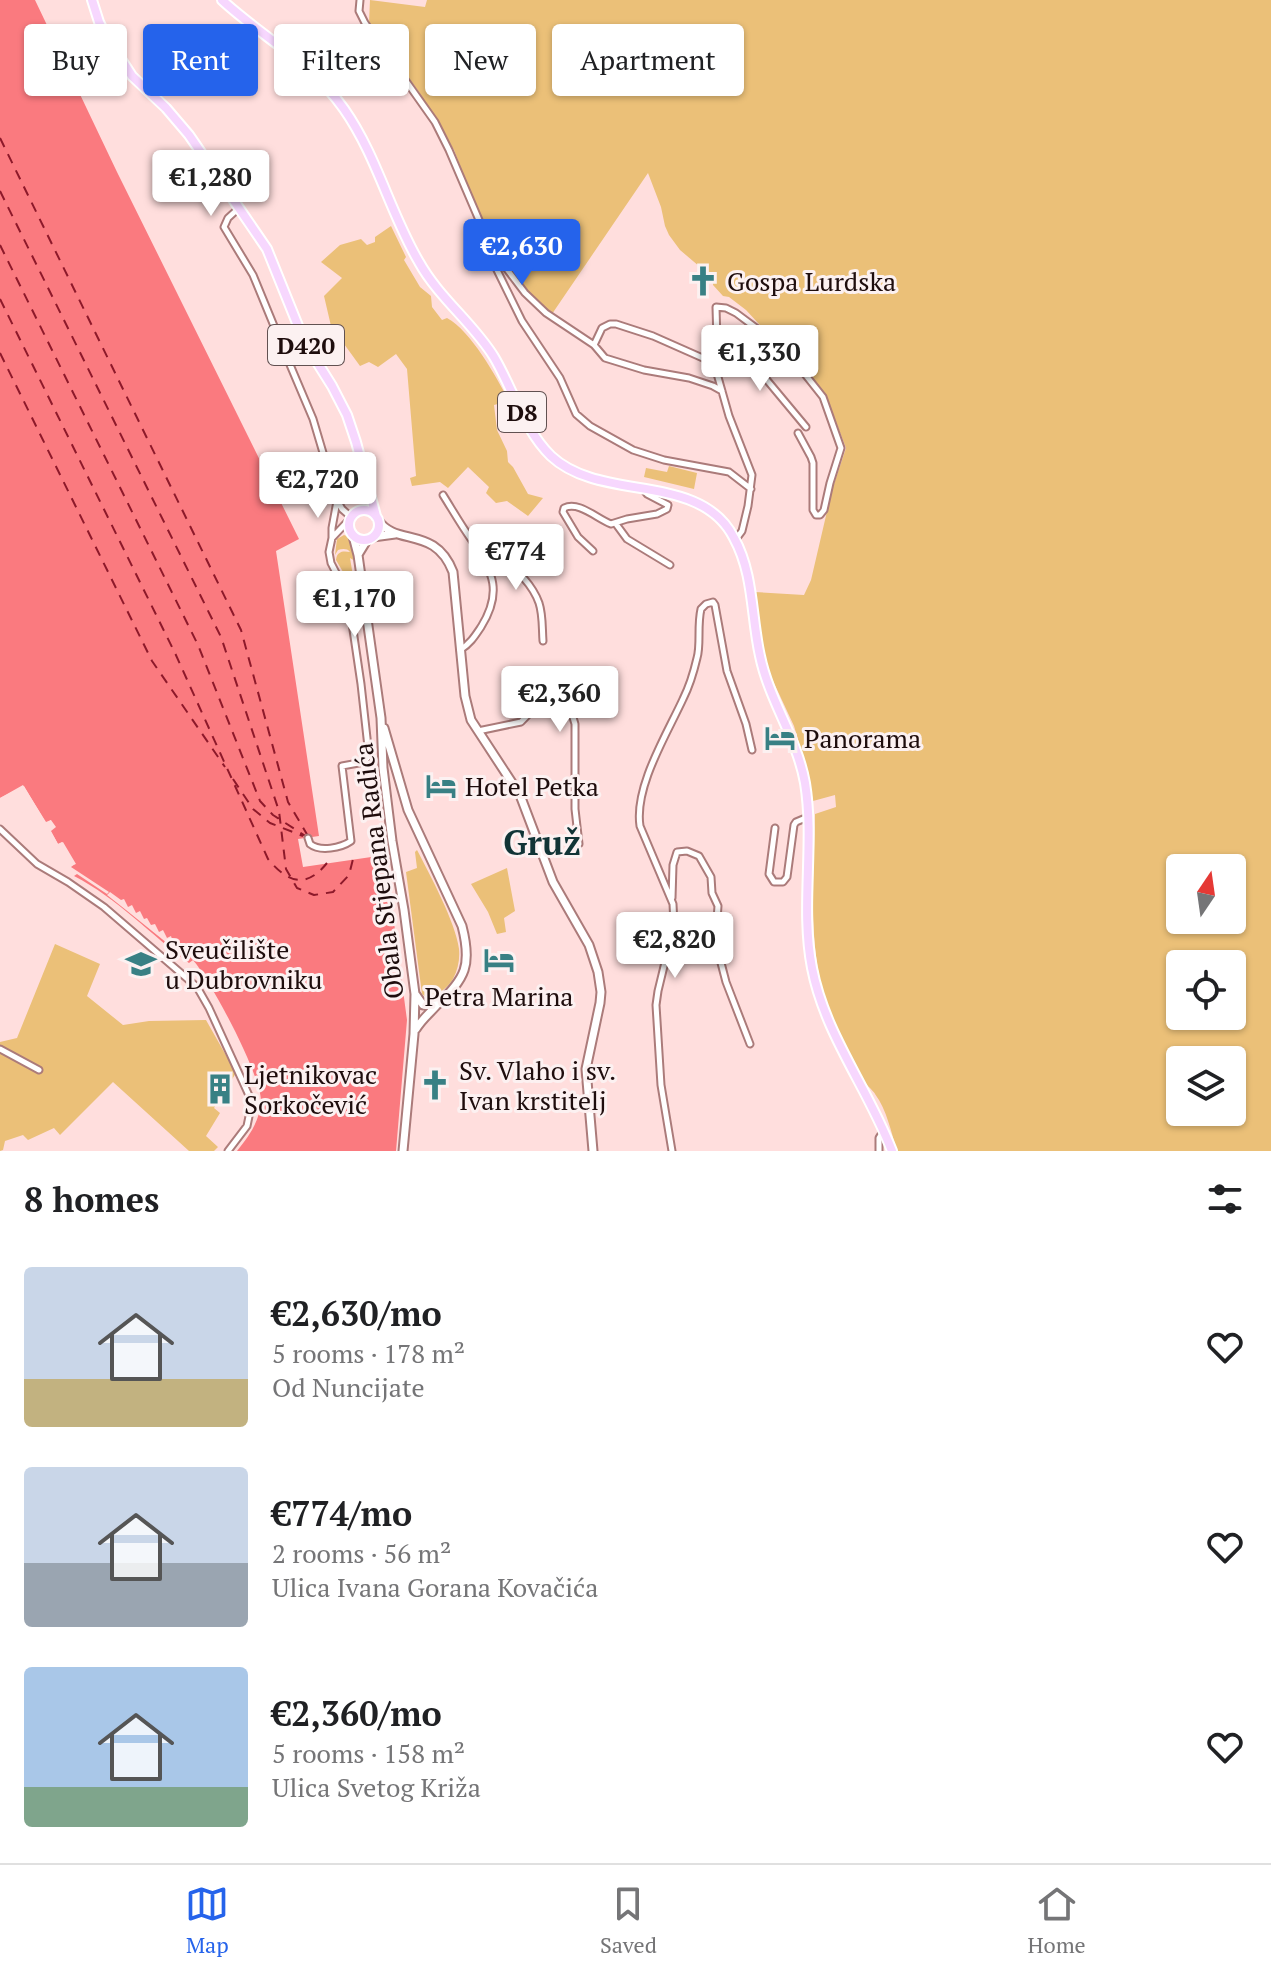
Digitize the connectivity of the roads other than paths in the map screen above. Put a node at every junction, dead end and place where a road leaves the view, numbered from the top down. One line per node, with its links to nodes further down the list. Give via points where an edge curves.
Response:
1 (92, 0): 4 (main road, D420, via 106,36 132,76 189,135)
2 (222, 0): 12 (main road, D8, via 304,64 343,108 366,144 419,263 492,354 542,446 574,471)
3 (360, 0): 5 (street, via 365,23 435,122)
4 (239, 208): 11 (main road, D420, via 267,249 305,343 347,415); 15 (street, via 224,227 253,275 308,408)
5 (493, 258): 6 (street, via 546,313); 13 (street, via 522,321 583,419 633,450 729,472)
6 (594, 345): 7 (street, via 602,328 616,324); 8 (street, via 605,358 620,364)
7 (715, 359): 8 (street); 9 (street, via 761,373); 10 (street, via 716,307 726,308 767,336 823,397 841,448 820,515 813,510 811,457)
8 (723, 391): 13 (street, via 752,475)
9 (806, 427)
10 (798, 433)
11 (368, 484): 16 (main road); 17 (main road, D420)
12 (643, 489): 19 (street, via 667,509); 24 (main road, D8, via 707,508)
13 (751, 489): 24 (street)
14 (443, 495): 25 (street)
15 (337, 500): 18 (street); 22 (street)
16 (360, 509): 17 (main road); 18 (main road)
17 (377, 518): 20 (main road); 23 (main road, via 378,529)
18 (349, 519): 21 (main road); 22 (street)
19 (616, 524): 26 (street, via 576,506 564,508 578,537); 28 (street, via 627,539)
20 (396, 534): 23 (main road); 30 (main road, via 426,541 450,564)
21 (352, 535): 22 (street); 23 (main road); 27 (main road)
22 (335, 536): 39 (street, via 330,557 348,596 369,756 342,766 351,841 317,848)
23 (370, 538): 27 (main road)
24 (736, 539): 36 (main road, D8, via 751,592 760,658 798,755)
25 (473, 542): 29 (street, via 485,541 530,586 538,602); 30 (street, via 493,577 493,599 475,636)
26 (593, 551)
27 (358, 555): 31 (main road)
28 (670, 565)
29 (543, 641)
30 (459, 650): 32 (main road, via 467,709)
31 (381, 718): 34 (main road, Obala Stjepana Radića); 35 (main road, Obala Stjepana Radića)
32 (477, 731): 40 (street, via 521,722 548,694 566,696 575,724); 51 (main road, via 520,795 553,882 589,945 598,972 600,1003 586,1069)
33 (752, 750): 41 (street, via 727,671 715,605 706,604 697,632 699,654 640,807 640,826)
34 (404, 795): 35 (main road); 43 (main road, Obala Stjepana Radića, via 464,935 463,977)
35 (387, 798): 42 (main road, Obala Stjepana Radića)
36 (808, 817): 37 (street, via 794,825 783,882 774,882 769,874); 48 (main road, D8, via 807,933 816,984 836,1041)
37 (775, 828)
38 (0, 829): 49 (street, via 37,864 104,907 197,987 252,1102 247,1126)
39 (308, 838)
40 (579, 844)
41 (672, 899): 45 (street, via 674,858 681,850 694,853 711,877 720,959); 52 (street, via 674,925 656,1005)
42 (415, 994): 43 (main road, via 423,1005); 44 (main road, Obala Stjepana Radića)
43 (440, 1003): 44 (main road, Obala Stjepana Radića)
44 (414, 1034): 50 (main road, Obala Stjepana Radića)
45 (750, 1044)
46 (0, 1049): 47 (street)
47 (39, 1070)
48 (884, 1130): 53 (street); 54 (main road, D8)
49 (228, 1151)
50 (403, 1151)
51 (593, 1151)
52 (672, 1151)
53 (879, 1151)
54 (892, 1151)

